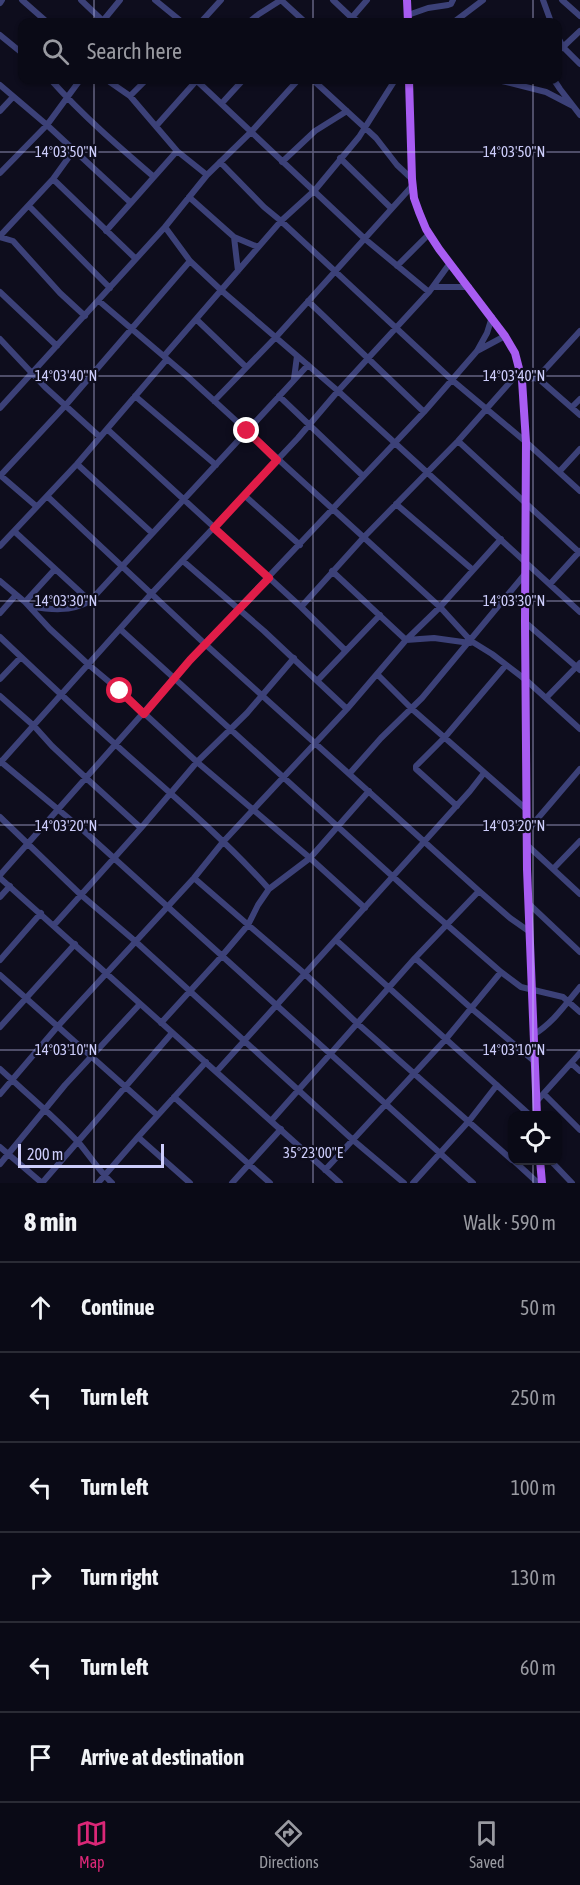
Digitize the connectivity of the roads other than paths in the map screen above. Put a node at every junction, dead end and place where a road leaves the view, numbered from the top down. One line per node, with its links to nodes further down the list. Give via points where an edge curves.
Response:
1 (22, 0): 17 (street)
2 (81, 0): 18 (street)
3 (120, 0): 19 (street)
4 (155, 0): 20 (street)
5 (221, 0): 21 (street)
6 (281, 0): 14 (street); 23 (street)
7 (333, 0): 24 (street)
8 (367, 0): 25 (street)
9 (407, 0): 26 (main road)
10 (453, 0): 15 (street, via 448,5)
11 (483, 0): 28 (street)
12 (543, 0): 29 (street)
13 (562, 0): 16 (street)
14 (270, 3): 22 (street)
15 (436, 3): 27 (street)
16 (580, 16)
17 (42, 18)
18 (98, 18)
19 (105, 18)
20 (177, 18)
21 (205, 18)
22 (254, 18)
23 (301, 18)
24 (348, 18)
25 (352, 18)
26 (408, 18)
27 (410, 18)
28 (459, 18)
29 (550, 18)
30 (580, 31): 32 (street)
31 (0, 35): 33 (street)
32 (562, 47)
33 (18, 50)
34 (562, 50): 35 (street)
35 (580, 64)
36 (55, 84): 52 (street)
37 (77, 84): 52 (street)
38 (113, 84): 50 (street)
39 (142, 84): 50 (street)
40 (193, 84): 59 (street)
41 (201, 84): 53 (street)
42 (239, 84): 53 (street)
43 (294, 84): 61 (street)
44 (318, 84): 56 (street)
45 (392, 84): 60 (street)
46 (409, 84): 71 (main road)
47 (514, 84): 54 (street, via 546,92)
48 (557, 84): 54 (street)
49 (0, 85): 51 (street)
50 (130, 96): 59 (street)
51 (13, 98): 55 (street); 58 (street)
52 (68, 98): 58 (street); 69 (street)
53 (222, 103): 61 (street)
54 (573, 106): 57 (street)
55 (0, 111)
56 (347, 111): 60 (street); 66 (street, via 315,131)
57 (580, 115)
58 (47, 125): 62 (street); 67 (street)
59 (157, 125): 63 (street)
60 (365, 128): 64 (street); 71 (street)
61 (251, 132): 65 (street); 66 (street)
62 (74, 150): 70 (street); 74 (street)
63 (177, 151): 68 (street); 69 (street)
64 (340, 158): 72 (street); 76 (street)
65 (220, 162): 68 (street); 77 (street)
66 (282, 162): 72 (street)
67 (0, 173)
68 (207, 175): 73 (street)
69 (154, 177): 74 (street)
70 (53, 179): 75 (street); 79 (street)
71 (412, 182): 76 (street); 80 (main road)
72 (315, 190): 77 (street); 83 (street)
73 (189, 197): 78 (street); 82 (street)
74 (131, 203): 79 (street)
75 (28, 206): 81 (street); 92 (street)
76 (391, 208): 83 (street)
77 (281, 221): 84 (street); 90 (street)
78 (165, 227): 85 (street); 86 (street)
79 (106, 231): 85 (street)
80 (429, 234): 87 (main road); 88 (street)
81 (0, 236): 98 (street, via 13,241)
82 (234, 237): 84 (street); 89 (street)
83 (365, 238): 88 (street); 90 (street)
84 (258, 247): 89 (street)
85 (136, 259): 92 (street)
86 (190, 261): 94 (street); 102 (street)
87 (450, 263): 91 (main road); 93 (street)
88 (397, 266): 93 (street)
89 (238, 271): 94 (street)
90 (336, 271): 97 (street); 101 (street)
91 (469, 287): 93 (street); 99 (main road)
92 (110, 288): 96 (street)
93 (431, 290): 101 (street)
94 (222, 291): 100 (street); 105 (street)
95 (0, 292): 107 (street)
96 (99, 301): 98 (street); 102 (street)
97 (308, 301): 105 (street); 111 (street)
98 (85, 316): 107 (street)
99 (492, 317): 104 (main road); 108 (street)
100 (197, 320): 110 (street); 113 (street)
101 (397, 327): 111 (street); 118 (street)
102 (131, 330): 110 (street); 125 (street)
103 (580, 331): 116 (street)
104 (506, 336): 108 (street); 114 (main road)
105 (276, 337): 109 (street); 113 (street)
106 (1, 343): 115 (street)
107 (57, 346): 115 (street)
108 (477, 351): 118 (street)
109 (297, 356): 112 (street); 117 (street)
110 (165, 358): 121 (street); 124 (street)
111 (368, 359): 120 (street); 129 (street)
112 (308, 365): 117 (street); 120 (street)
113 (246, 367): 124 (street)
114 (520, 371): 119 (main road); 128 (street)
115 (32, 374): 125 (street); 127 (street)
116 (537, 378): 119 (street); 126 (street)
117 (294, 380): 122 (street)
118 (452, 380): 128 (street); 129 (street)
119 (522, 380): 136 (main road)
120 (338, 392): 131 (street); 137 (street)
121 (135, 396): 132 (street); 141 (street)
122 (279, 396): 131 (street); 133 (street)
123 (580, 399): 126 (street)
124 (214, 401): 133 (street)
125 (65, 406): 134 (street); 144 (street)
126 (572, 407): 130 (street)
127 (0, 408)
128 (486, 409): 135 (street); 136 (street)
129 (424, 412): 137 (street)
130 (580, 415)
131 (309, 425): 139 (street); 145 (street)
132 (107, 429): 134 (street); 149 (street)
133 (247, 431): 139 (street); 141 (street)
134 (100, 437): 140 (street)
135 (458, 441): 142 (street); 151 (street)
136 (526, 442): 143 (street); 151 (main road)
137 (395, 443): 142 (street); 145 (street)
138 (580, 449): 143 (street)
139 (277, 460): 147 (street); 153 (street)
140 (77, 464): 148 (street); 156 (street)
141 (216, 465): 149 (street)
142 (427, 472): 150 (street); 158 (street)
143 (559, 472): 146 (street)
144 (0, 476): 152 (street)
145 (363, 476): 153 (street)
146 (580, 491)
147 (244, 495): 154 (street); 159 (street)
148 (47, 496): 152 (street); 164 (street)
149 (182, 499): 154 (street); 156 (street)
150 (396, 504): 157 (street); 166 (street)
151 (526, 504): 161 (street); 163 (main road)
152 (36, 506): 155 (street)
153 (332, 509): 157 (street); 159 (street)
154 (214, 528): 162 (street); 169 (street)
155 (14, 531): 160 (street); 165 (street)
156 (151, 532): 164 (street)
157 (364, 537): 167 (street); 176 (street)
158 (501, 539): 163 (street); 166 (street)
159 (300, 545): 169 (street)
160 (0, 546)
161 (580, 552): 171 (street)
162 (183, 561): 172 (street); 178 (street)
163 (526, 561): 168 (main road); 171 (street)
164 (121, 566): 172 (street); 174 (street)
165 (56, 569): 174 (street); 175 (street)
166 (473, 570): 176 (street)
167 (332, 571): 177 (street); 181 (street)
168 (525, 574): 182 (main road); 186 (street)
169 (269, 578): 177 (street); 178 (street)
170 (0, 581): 173 (street)
171 (550, 584): 179 (street)
172 (151, 594): 183 (street); 187 (street)
173 (16, 595): 175 (street); 180 (street)
174 (90, 601): 175 (street, via 62,610)
175 (26, 604): 191 (street)
176 (440, 606): 185 (street); 186 (street)
177 (301, 607): 188 (street)
178 (238, 609): 187 (street); 190 (street)
179 (580, 612)
180 (0, 613)
181 (380, 615): 185 (street); 188 (street)
182 (525, 622): 193 (street); 198 (main road)
183 (120, 629): 191 (street); 195 (street)
184 (0, 637): 189 (street)
185 (406, 640): 186 (street); 194 (street)
186 (470, 642): 192 (street); 204 (street)
187 (205, 644): 195 (street); 200 (street)
188 (345, 651): 197 (street)
189 (21, 657): 196 (street); 199 (street)
190 (294, 658): 197 (street); 200 (street)
191 (89, 665): 199 (street); 205 (street)
192 (506, 665): 198 (street); 209 (street)
193 (579, 666): 202 (street)
194 (377, 674): 203 (street); 204 (street)
195 (174, 678): 205 (street); 207 (street)
196 (0, 679)
197 (318, 680): 203 (street)
198 (526, 680): 202 (street); 223 (main road)
199 (62, 695): 206 (street); 211 (street)
200 (263, 695): 207 (street); 210 (street)
201 (0, 696): 206 (street)
202 (546, 698): 208 (street)
203 (347, 709): 210 (street)
204 (412, 709): 209 (street); 215 (street)
205 (144, 714): 211 (street); 213 (street)
206 (34, 726): 212 (street); 217 (street)
207 (231, 729): 213 (street); 218 (street)
208 (580, 729)
209 (445, 737): 216 (street); 221 (street, via 418,762 416,770)
210 (316, 742): 215 (street); 218 (street)
211 (116, 745): 217 (street); 220 (street)
212 (0, 762): 222 (street)
213 (197, 762): 220 (street); 224 (street)
214 (580, 769): 228 (street)
215 (350, 773): 219 (street)
216 (484, 773): 221 (street); 223 (street)
217 (85, 777): 222 (street); 227 (street)
218 (283, 777): 224 (street); 226 (street)
219 (369, 791): 226 (street); 231 (street)
220 (171, 792): 227 (street); 230 (street)
221 (457, 806): 231 (street)
222 (57, 808): 232 (street); 235 (street)
223 (526, 809): 228 (main road)
224 (254, 810): 230 (street); 234 (street)
225 (0, 817): 232 (street)
226 (338, 827): 234 (street); 238 (street)
227 (141, 828): 235 (street)
228 (526, 831): 233 (main road)
229 (580, 841): 236 (street)
230 (223, 842): 239 (street); 241 (street)
231 (424, 842): 238 (street); 242 (street)
232 (28, 843): 237 (street); 243 (street)
233 (526, 845): 236 (street); 246 (main road)
234 (310, 858): 241 (street); 248 (street)
235 (113, 859): 243 (street); 247 (street)
236 (554, 868): 244 (street)
237 (0, 876): 240 (street)
238 (394, 876): 248 (street); 252 (street)
239 (194, 878): 247 (street); 251 (street)
240 (10, 886): 245 (street); 249 (street)
241 (269, 889): 251 (street)
242 (479, 891): 252 (street); 253 (street)
243 (80, 894): 250 (street); 255 (street)
244 (580, 894)
245 (0, 897)
246 (529, 904): 253 (main road); 257 (street)
247 (168, 908): 255 (street); 258 (street)
248 (365, 908): 254 (street)
249 (41, 913): 250 (street); 260 (street)
250 (54, 925): 256 (street)
251 (248, 925): 258 (street); 263 (street)
252 (447, 925): 259 (street); 261 (street)
253 (530, 932): 268 (main road)
254 (336, 940): 263 (street); 266 (street)
255 (135, 941): 262 (street); 267 (street)
256 (75, 944): 262 (street); 269 (street)
257 (580, 952)
258 (222, 957): 267 (street); 272 (street)
259 (415, 958): 266 (street); 273 (street)
260 (0, 960)
261 (501, 972): 268 (street); 273 (street)
262 (108, 973): 271 (street); 277 (street)
263 (305, 974): 272 (street); 276 (street)
264 (0, 975): 269 (street)
265 (580, 987): 270 (street)
266 (389, 988): 276 (street); 282 (street)
267 (189, 991): 275 (street); 281 (street)
268 (532, 991): 270 (street, via 553,993); 280 (main road)
269 (25, 998): 277 (street); 278 (street)
270 (568, 1001): 274 (street); 280 (street, via 546,1027)
271 (140, 1004): 275 (street); 285 (street)
272 (276, 1006): 281 (street); 284 (street)
273 (471, 1008): 282 (street); 286 (street)
274 (580, 1012)
275 (161, 1023): 279 (street)
276 (358, 1024): 284 (street); 292 (street)
277 (58, 1026): 285 (street); 293 (street)
278 (0, 1027)
279 (172, 1033): 287 (street); 295 (street)
280 (533, 1035): 286 (main road)
281 (245, 1040): 290 (street); 296 (street)
282 (445, 1040): 292 (street); 294 (street)
283 (580, 1053): 288 (street)
284 (330, 1055): 296 (street); 301 (street)
285 (91, 1057): 295 (street); 302 (street)
286 (534, 1061): 300 (main road)
287 (206, 1062): 290 (street); 299 (street)
288 (571, 1063): 291 (street); 298 (street)
289 (0, 1069): 293 (street)
290 (217, 1071): 307 (street)
291 (580, 1071)
292 (414, 1073): 301 (street); 306 (street)
293 (12, 1080): 297 (street); 302 (street)
294 (497, 1085): 303 (street); 306 (street)
295 (124, 1088): 305 (street); 312 (street)
296 (299, 1090): 307 (street); 311 (street)
297 (0, 1094)
298 (544, 1094): 300 (street); 309 (street)
299 (174, 1097): 305 (street); 318 (street)
300 (536, 1102): 304 (main road)
301 (385, 1105): 311 (street); 314 (street)
302 (44, 1111): 312 (street); 315 (street)
303 (526, 1111)
304 (537, 1111)
305 (157, 1115): 310 (street)
306 (469, 1120): 314 (street); 316 (street)
307 (271, 1121): 308 (street)
308 (281, 1129): 318 (street); 322 (street)
309 (580, 1130)
310 (138, 1137): 323 (street); 327 (street)
311 (353, 1140): 322 (street); 331 (street)
312 (77, 1141): 323 (street); 324 (street)
313 (0, 1147): 315 (street)
314 (441, 1153): 332 (street); 333 (street)
315 (8, 1154): 317 (street); 324 (street)
316 (508, 1155)
317 (0, 1164)
318 (249, 1164): 328 (street); 329 (street)
319 (519, 1165): 334 (street)
320 (540, 1165): 334 (main road)
321 (554, 1165): 335 (street)
322 (325, 1170): 330 (street)
323 (104, 1176): 325 (street); 326 (street)
324 (42, 1183)
325 (98, 1183)
326 (112, 1183)
327 (190, 1183)
328 (232, 1183)
329 (270, 1183)
330 (340, 1183)
331 (404, 1183)
332 (413, 1183)
333 (473, 1183)
334 (540, 1183)
335 (572, 1183)

